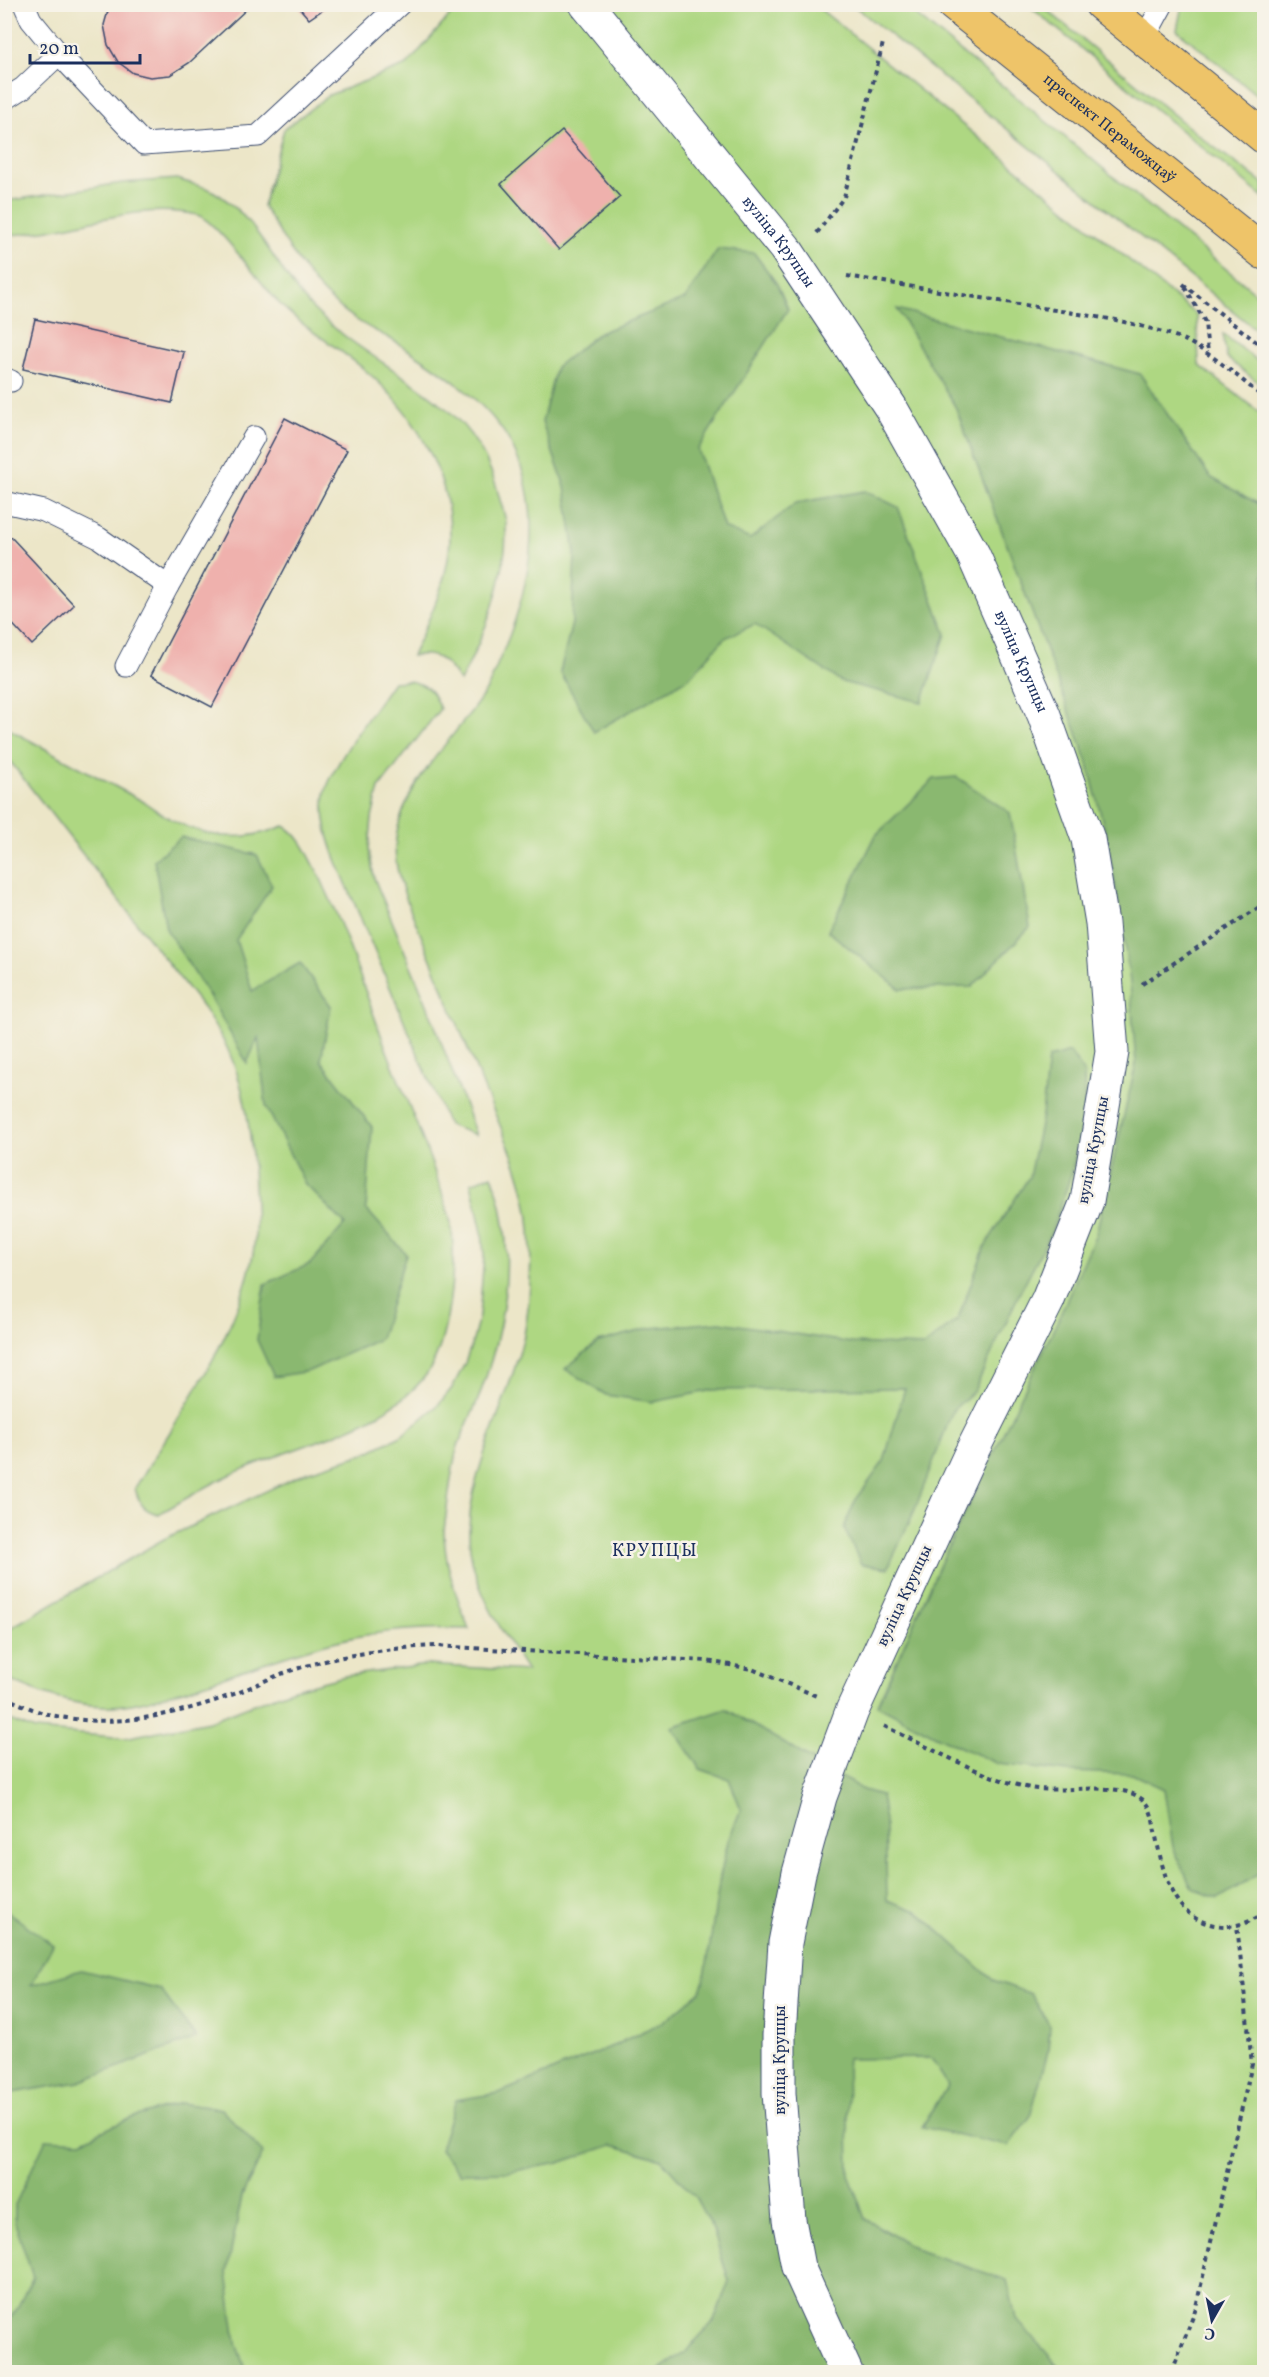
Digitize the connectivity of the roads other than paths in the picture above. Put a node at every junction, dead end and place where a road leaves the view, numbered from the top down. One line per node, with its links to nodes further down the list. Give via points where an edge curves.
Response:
1 (24, 4): 8 (lane, via 31,20)
2 (400, 4): 8 (lane, via 258,136 144,144)
3 (586, 4): 16 (street, вуліца Крупцы, via 785,248 891,408 973,554 1044,715 1088,839 1102,922 1112,1052 1087,1202 1048,1300 969,1457 852,1711 820,1797 785,1943 779,2093 789,2220 798,2267)
4 (953, 4): 11 (main road, праспект Пераможцаў)
5 (1101, 4): 7 (main road)
6 (1163, 4): 7 (lane)
7 (1144, 39): 10 (main road)
8 (59, 54): 9 (lane)
9 (4, 100)
10 (1264, 137)
11 (1264, 253)
12 (254, 437): 14 (lane)
13 (4, 502): 14 (lane, via 44,511 99,538)
14 (168, 586): 15 (lane)
15 (126, 666)
16 (846, 2373)

